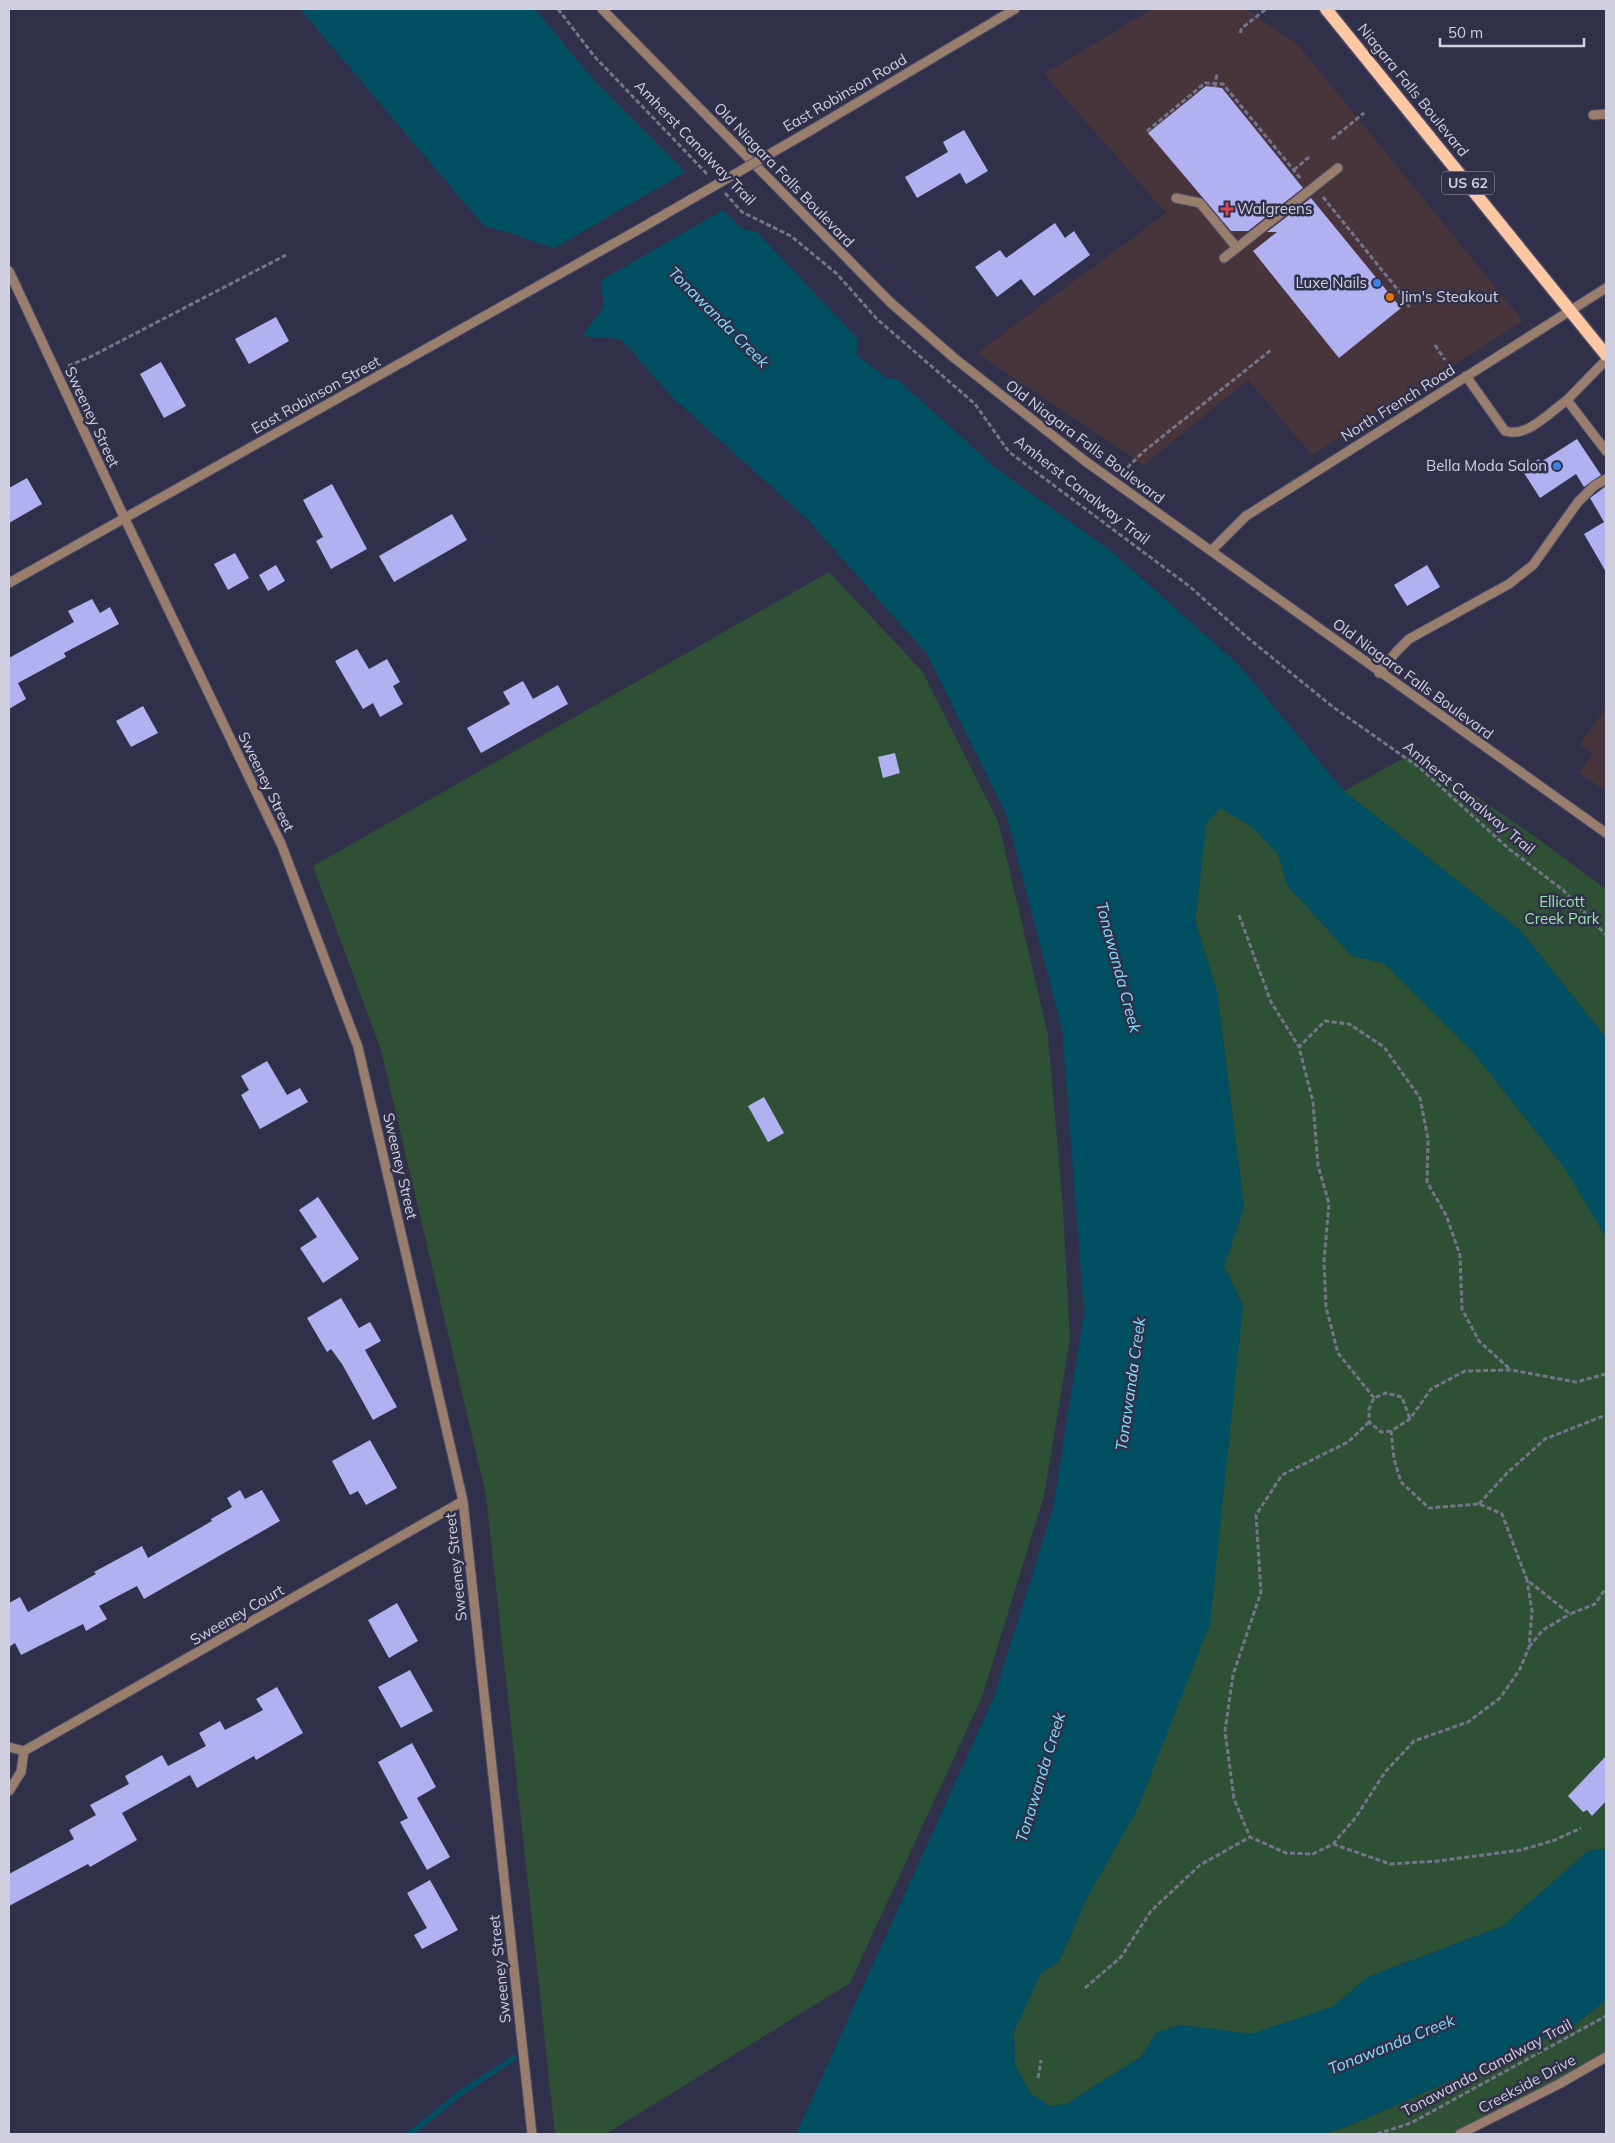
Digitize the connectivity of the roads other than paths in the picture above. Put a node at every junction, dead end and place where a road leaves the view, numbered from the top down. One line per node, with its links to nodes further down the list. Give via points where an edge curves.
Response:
1 (602, 9): 21 (street, Old Niagara Falls Boulevard, via 890,302 1026,416)
2 (1015, 9): 8 (street, East Robinson Road, bridge)
3 (1329, 10): 13 (main road, Niagara Falls Boulevard / US 62)
4 (1606, 114): 5 (street)
5 (1593, 115)
6 (1338, 168): 9 (street)
7 (1176, 198): 9 (street, via 1200,203)
8 (636, 231): 20 (street, East Robinson Street)
9 (1236, 248): 10 (street)
10 (1224, 258)
11 (9, 271): 20 (street, Sweeney Street)
12 (1606, 288): 13 (street, North French Road)
13 (1571, 311): 14 (main road, Niagara Falls Boulevard / US 62); 16 (street, North French Road)
14 (1606, 355)
15 (1606, 360): 17 (street)
16 (1466, 376): 17 (street, via 1505,431 1512,433 1524,431); 21 (street, North French Road, via 1246,516)
17 (1567, 400): 18 (street)
18 (1606, 451)
19 (1606, 479): 23 (street, via 1578,502 1533,565 1510,584 1410,639 1396,650)
20 (124, 517): 22 (street, East Robinson Street); 25 (street, Sweeney Street, via 282,846 358,1047)
21 (1211, 551): 23 (street, Old Niagara Falls Boulevard)
22 (9, 583)
23 (1379, 673): 24 (street, Old Niagara Falls Boulevard)
24 (1606, 833)
25 (463, 1501): 27 (street, Sweeney Court); 30 (street, Sweeney Street)
26 (9, 1746): 27 (street)
27 (24, 1751): 28 (street, via 21,1772)
28 (9, 1791)
29 (1606, 2057): 31 (street, Creekside Drive)
30 (532, 2134)
31 (1460, 2134)

